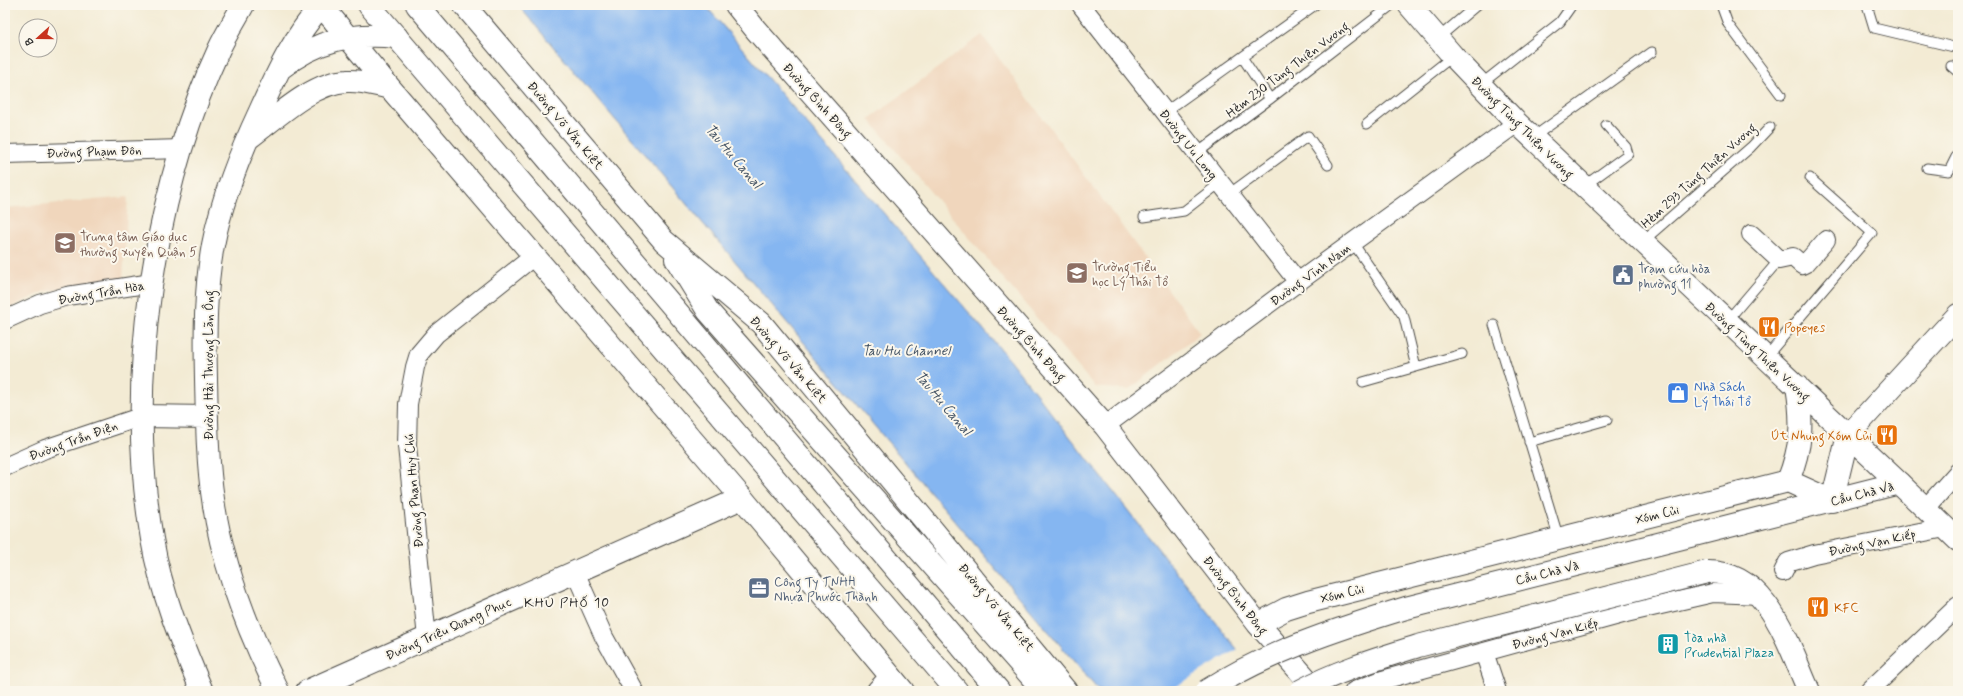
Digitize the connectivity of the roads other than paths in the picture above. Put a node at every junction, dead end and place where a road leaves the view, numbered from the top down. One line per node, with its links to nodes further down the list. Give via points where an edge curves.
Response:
1 (321, 5): 15 (main road); 22 (main road, Đường Hải Thượng Lãn Ông, via 291,45)
2 (369, 5): 16 (main road)
3 (417, 5): 90 (main road)
4 (464, 5): 46 (main road, Đường Võ Văn Kiệt)
5 (736, 5): 65 (main road, Đường Bình Đông)
6 (1081, 5): 27 (street, Đường Ưu Long)
7 (1315, 5): 21 (lane)
8 (1392, 5): 26 (lane, Hẻm 230 Tùng Thiện Vương)
9 (1409, 5): 17 (main road, Đường Tùng Thiện Vương)
10 (1477, 5): 17 (lane)
11 (1572, 5): 23 (lane, via 1560,22)
12 (1721, 5): 25 (lane, via 1728,24)
13 (1867, 5): 18 (lane, via 1874,28)
14 (238, 10): 34 (main road, via 209,75)
15 (347, 37): 16 (main road); 22 (main road, via 312,48); 24 (main road)
16 (397, 37): 89 (main road)
17 (1437, 39): 20 (main road, Đường Tùng Thiện Vương)
18 (1958, 48)
19 (1652, 52): 32 (lane)
20 (1453, 56): 23 (main road, Đường Tùng Thiện Vương); 29 (lane)
21 (1242, 57): 26 (lane); 27 (lane)
22 (278, 70): 33 (main road, Đường Hải Thượng Lãn Ông)
23 (1480, 85): 28 (main road, Đường Tùng Thiện Vương)
24 (390, 88): 33 (main road, via 349,81 328,85 302,99); 49 (main road)
25 (1781, 95)
26 (1270, 99): 35 (lane, Hẻm 230 Tùng Thiện Vương)
27 (1165, 112): 35 (street, Đường Ưu Long)
28 (1517, 123): 32 (main road, Đường Tùng Thiện Vương); 48 (street, Đường Vĩnh Nam)
29 (1367, 124)
30 (1606, 125): 41 (lane, via 1626,147 1628,154)
31 (1770, 127): 47 (lane, Hẻm 293 Tùng Thiện Vương, via 1751,147)
32 (1532, 138): 41 (main road, Đường Tùng Thiện Vương)
33 (247, 140): 63 (main road, Đường Hải Thượng Lãn Ông, via 224,202 213,244 205,335)
34 (182, 149): 36 (street, Đường Phạm Đôn); 52 (main road, via 160,237)
35 (1197, 153): 42 (street, Đường Ưu Long)
36 (5, 154)
37 (1958, 158): 39 (lane, via 1949,171)
38 (1328, 165): 42 (lane, via 1308,136)
39 (1927, 168)
40 (1810, 178): 58 (lane, via 1872,233)
41 (1583, 186): 47 (main road, Đường Tùng Thiện Vương)
42 (1224, 188): 43 (lane, via 1184,210); 51 (street, Đường Ưu Long)
43 (1144, 217)
44 (1751, 234): 50 (street)
45 (1826, 240): 50 (street, via 1802,265 1792,257)
46 (664, 241): 91 (main road, via 708,311); 92 (main road, Đường Võ Văn Kiệt, via 761,323)
47 (1642, 242): 55 (main road, Đường Tùng Thiện Vương)
48 (1353, 243): 51 (street, Đường Vĩnh Nam); 59 (lane, via 1404,317)
49 (534, 256): 72 (main road); 82 (street, Đường Phan Huy Chú, via 436,334 419,354 415,367 408,404 407,446)
50 (1780, 260): 55 (lane)
51 (1298, 282): 65 (street, Đường Vĩnh Nam)
52 (152, 283): 54 (street, Đường Trần Hòa, via 67,296 40,304); 62 (main road, via 143,371)
53 (1958, 315): 66 (main road)
54 (5, 320)
55 (1727, 322): 58 (main road, Đường Tùng Thiện Vương)
56 (1494, 325): 67 (lane)
57 (1462, 354): 59 (lane)
58 (1766, 357): 61 (main road, Đường Tùng Thiện Vương)
59 (1416, 367): 60 (lane)
60 (1363, 382)
61 (1796, 386): 66 (main road, Đường Tùng Thiện Vương); 70 (main road, via 1801,413 1801,438 1797,460)
62 (143, 416): 63 (main road); 68 (street, Đường Trần Điện, via 45,449); 85 (main road, via 144,483 152,540 164,593)
63 (206, 417): 86 (main road, Đường Hải Thượng Lãn Ông, via 213,499 224,556 244,614)
64 (1607, 420): 67 (lane)
65 (1105, 426): 81 (main road, Đường Bình Đông)
66 (1848, 435): 71 (main road, Đường Tùng Thiện Vương); 73 (main road)
67 (1530, 442): 76 (lane)
68 (5, 467)
69 (1958, 472): 74 (street)
70 (1788, 481): 73 (main road); 76 (main road, Xóm Củi)
71 (1899, 484): 73 (main road, Cầu Chà Và); 74 (main road, Đường Tùng Thiện Vương)
72 (742, 498): 77 (main road, Đường Triệu Quang Phục); 84 (main road)
73 (1832, 500): 93 (main road, Cầu Chà Và, bridge, via 1406,608 1300,643 1238,672)
74 (1926, 508): 75 (main road, Đường Tùng Thiện Vương)
75 (1952, 534): 78 (street, Đường Vạn Kiếp, via 1814,554 1788,562)
76 (1558, 539): 81 (main road, Xóm Củi, via 1308,602 1286,609)
77 (575, 572): 82 (main road, Đường Triệu Quang Phục); 88 (street, via 604,637)
78 (1783, 572)
79 (1760, 595): 83 (street, Đường Vạn Kiếp, via 1713,593 1626,613); 94 (main road, bridge, via 1735,576 1707,572 1418,646 1338,673); 98 (main road, via 1784,630)
80 (1958, 606): 99 (street)
81 (1258, 624): 95 (main road, Đường Bình Đông)
82 (427, 638): 87 (main road, Đường Triệu Quang Phục)
83 (1484, 652): 96 (street, Đường Vạn Kiếp, via 1379,681); 97 (street)
84 (891, 686)
85 (202, 691)
86 (278, 691)
87 (307, 691)
88 (634, 691)
89 (957, 691)
90 (999, 691)
91 (1044, 691)
92 (1066, 691)
93 (1206, 691)
94 (1300, 691)
95 (1316, 691)
96 (1354, 691)
97 (1497, 691)
98 (1810, 691)
99 (1869, 691)

